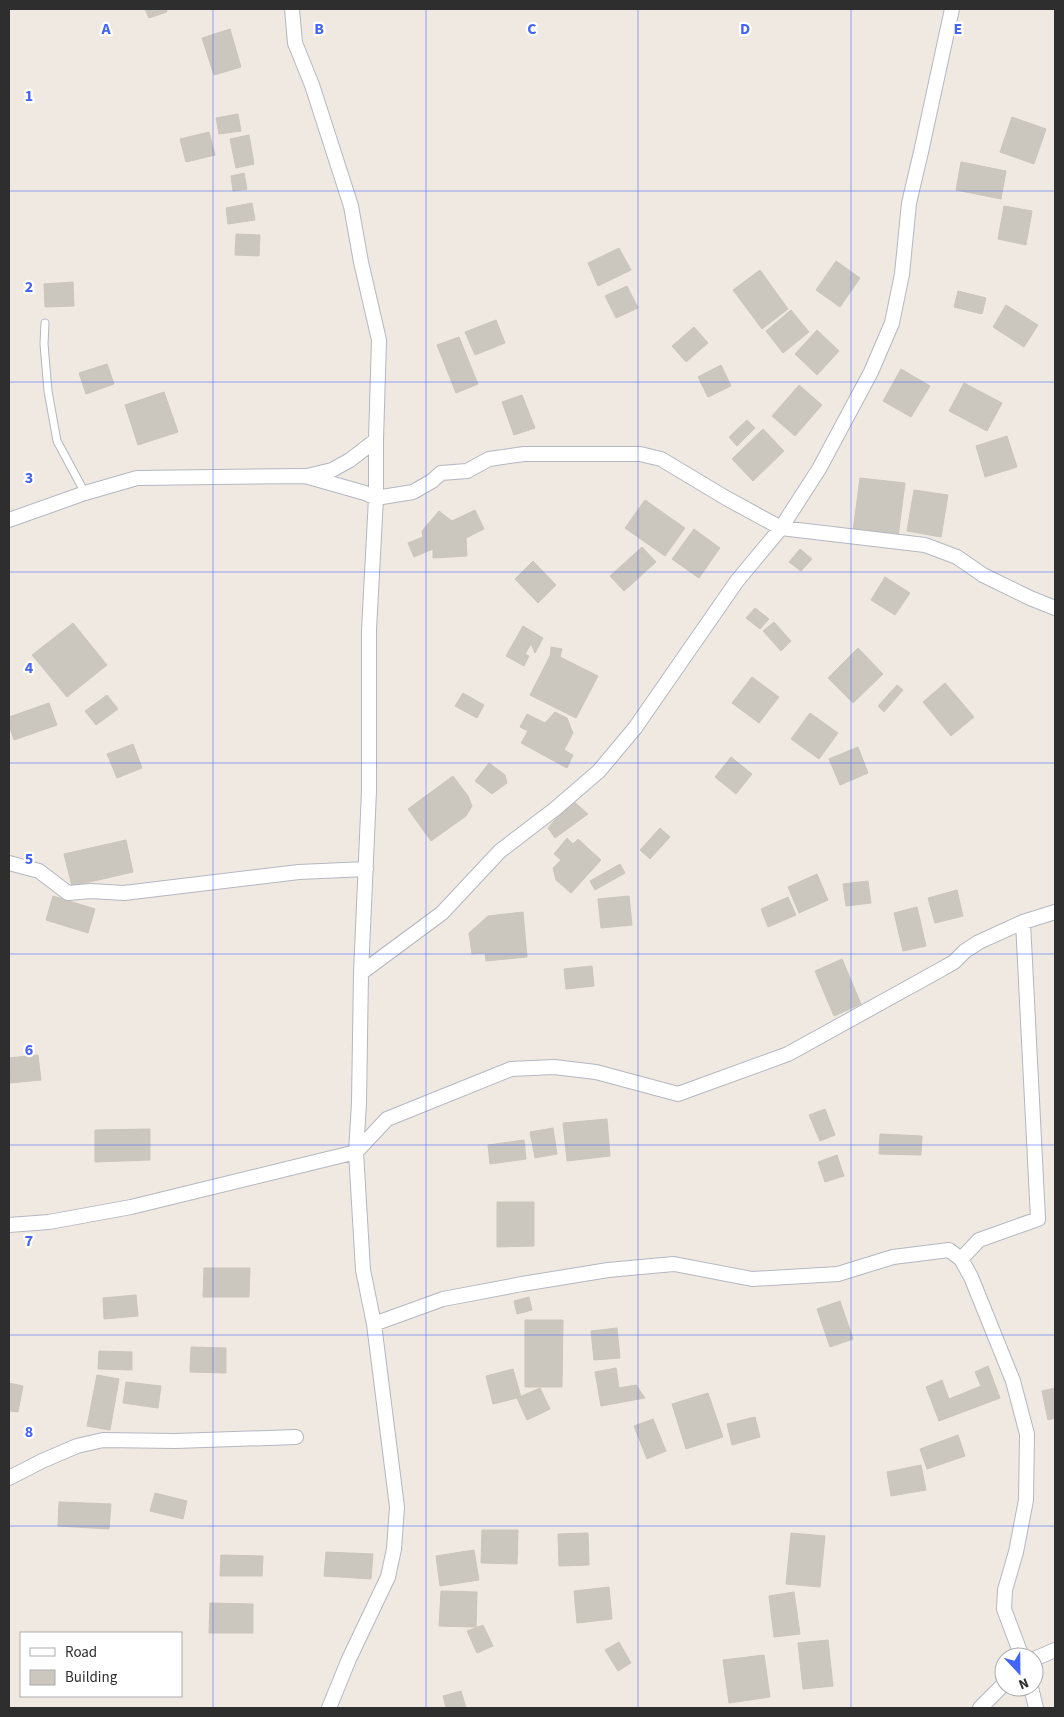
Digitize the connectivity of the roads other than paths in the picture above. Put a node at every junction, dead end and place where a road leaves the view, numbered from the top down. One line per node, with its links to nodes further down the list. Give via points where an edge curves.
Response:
1 (292, 9): 4 (street, via 296,43 351,206 379,340)
2 (952, 9): 9 (street, via 909,203 902,274 892,323 871,372 824,460)
3 (45, 323): 6 (lane, via 48,391 57,441)
4 (376, 440): 5 (street, via 332,470); 7 (street)
5 (305, 476): 6 (street, via 137,478); 7 (street)
6 (85, 493): 8 (street)
7 (376, 498): 9 (street, via 413,492 441,472 467,471 489,459 524,454 640,454 661,459); 12 (street)
8 (9, 520)
9 (781, 528): 10 (street, via 925,545 957,556 983,575); 15 (street, via 737,581 635,728 599,771 500,850 442,913)
10 (1055, 608)
11 (9, 863): 12 (street, via 39,871 68,893 124,893 299,872)
12 (366, 868): 15 (street)
13 (1055, 912): 14 (street)
14 (1023, 922): 16 (street, via 978,942 954,962 788,1054 748,1070 678,1094 596,1072 554,1067 511,1068 386,1119); 18 (street, via 1038,1219 979,1240)
15 (361, 972): 16 (street)
16 (356, 1152): 17 (street, via 130,1207); 19 (street, via 363,1270)
17 (9, 1226)
18 (961, 1259): 19 (street, via 949,1250 893,1256 838,1274 752,1279 674,1264 608,1270 443,1299); 22 (street, via 971,1276 1013,1381 1027,1434 1026,1500 1005,1590 1004,1609)
19 (374, 1324): 24 (street, via 397,1507 394,1549 388,1577)
20 (296, 1436): 21 (street, via 104,1440 77,1446)
21 (9, 1478)
22 (1018, 1647)
23 (994, 1694): 25 (street)
24 (329, 1708)
25 (980, 1708)

